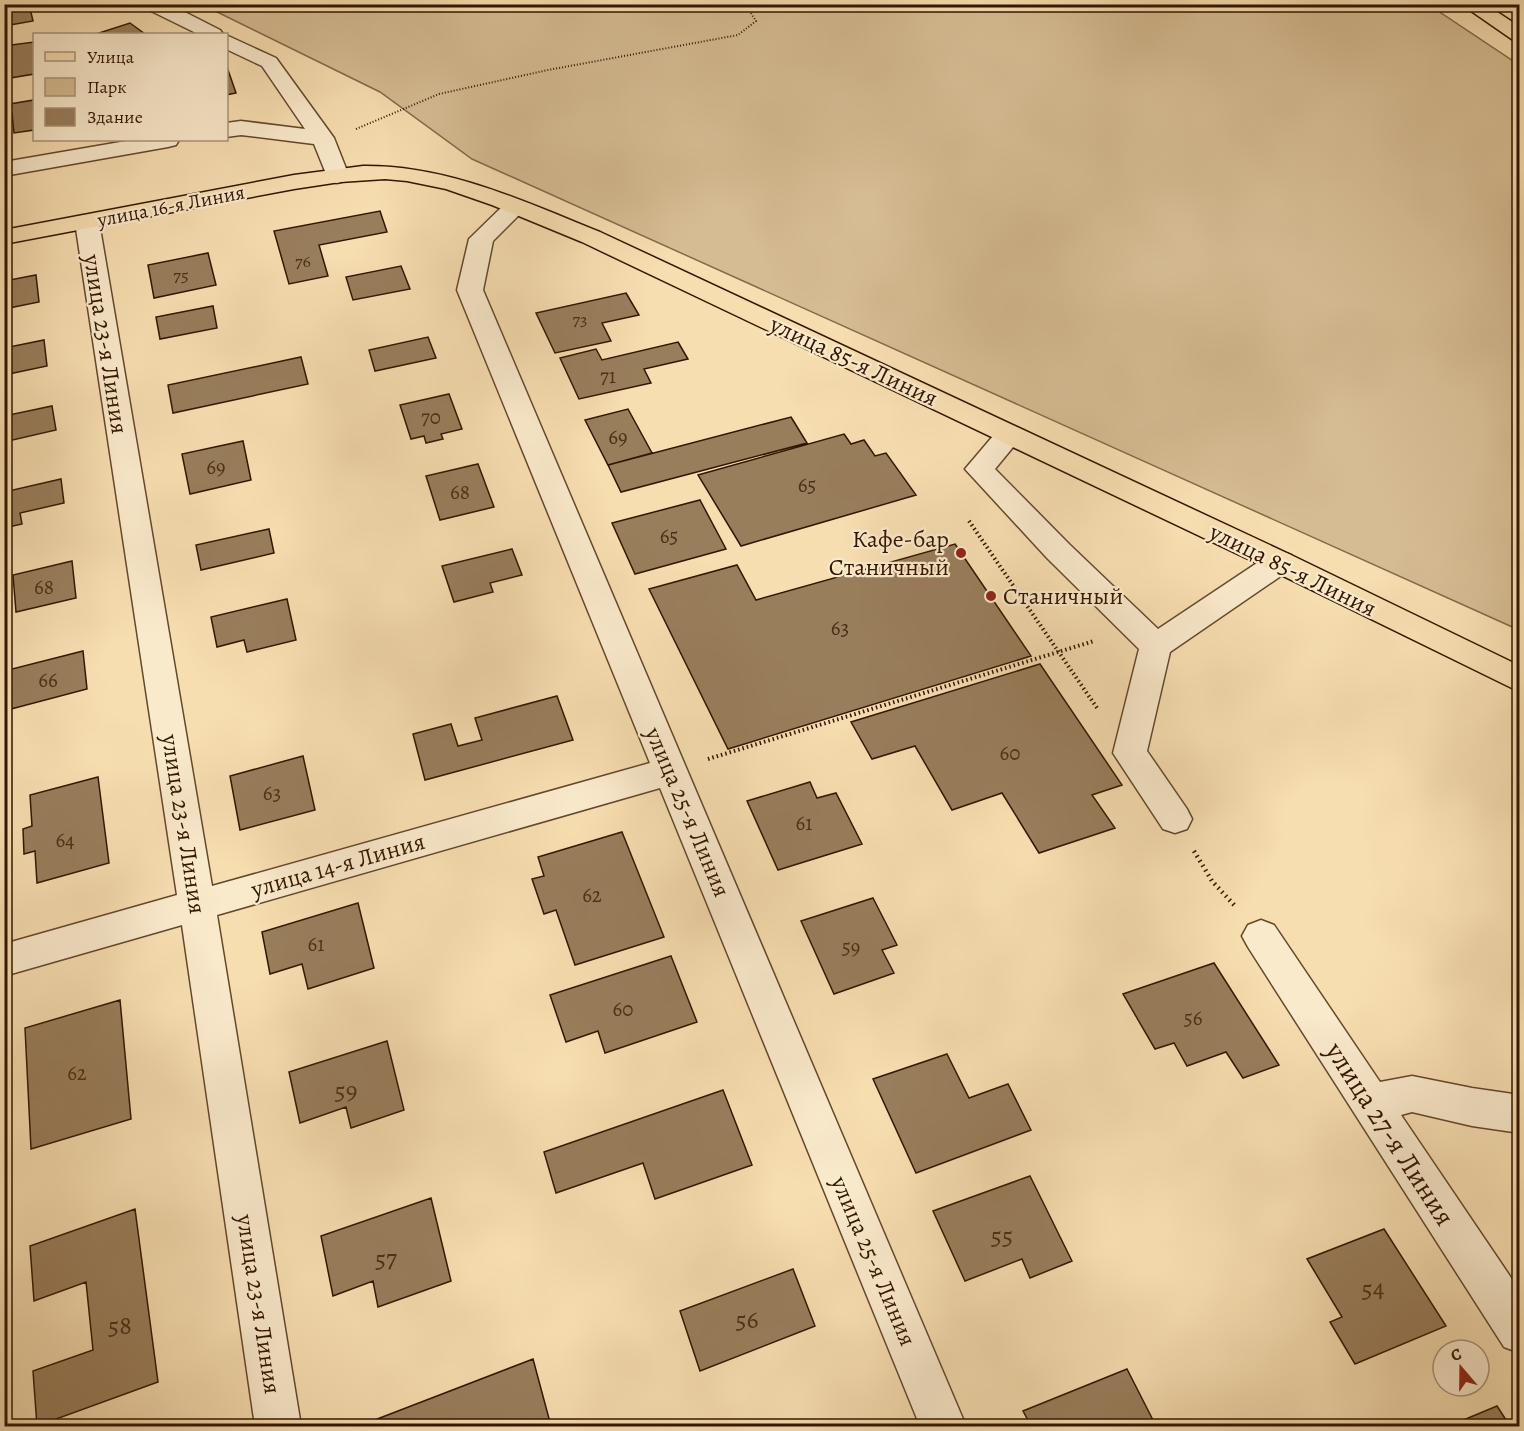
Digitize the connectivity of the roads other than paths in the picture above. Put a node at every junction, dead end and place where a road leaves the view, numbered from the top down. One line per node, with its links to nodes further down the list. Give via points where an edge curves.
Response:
1 (152, 4): 3 (street)
2 (1471, 4): 4 (main road)
3 (211, 33)
4 (1520, 36)
5 (228, 42): 7 (street, via 269,62)
6 (228, 130): 7 (street)
7 (323, 138): 10 (street)
8 (162, 141): 9 (street)
9 (4, 169)
10 (337, 176): 11 (main road, улица 85-я Линия, via 371,172 406,174 441,181); 12 (main road, улица 16-я Линия)
11 (515, 207): 14 (main road, улица 85-я Линия, via 591,237); 18 (street, улица 25-я Линия, via 481,239 470,290)
12 (87, 222): 13 (main road, улица 16-я Линия); 20 (street, улица 23-я Линия)
13 (4, 237)
14 (1009, 435): 15 (main road, улица 85-я Линия); 16 (street, via 978,469)
15 (1280, 562): 16 (street); 17 (main road, улица 85-я Линия)
16 (1147, 637): 19 (street, via 1130,753)
17 (1520, 680)
18 (671, 771): 20 (street, улица 14-я Линия); 27 (street, улица 25-я Линия)
19 (1176, 819)
20 (198, 904): 22 (street, улица 14-я Линия); 26 (street, улица 23-я Линия)
21 (1261, 936): 23 (street, улица 27-я Линия)
22 (4, 960)
23 (1370, 1103): 24 (street, via 1412,1094); 25 (street, улица 27-я Линия)
24 (1520, 1114)
25 (1520, 1332)
26 (278, 1426)
27 (943, 1426)

